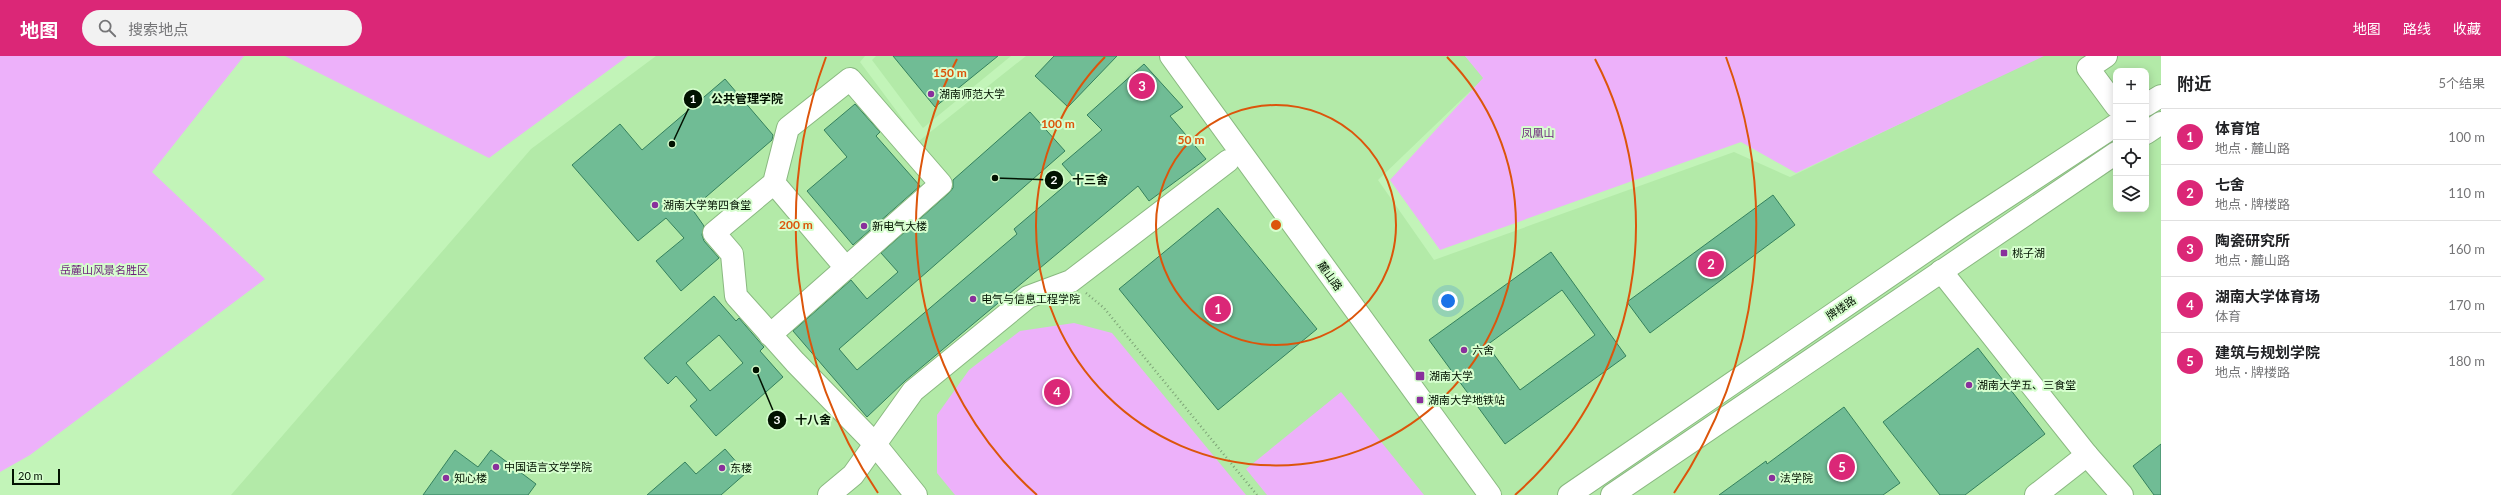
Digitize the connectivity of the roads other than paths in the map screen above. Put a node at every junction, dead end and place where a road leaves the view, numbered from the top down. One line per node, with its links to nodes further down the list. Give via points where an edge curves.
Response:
1 (1154, 56): 11 (main road, 麓山路)
2 (1171, 56): 18 (main road, 麓山路)
3 (2106, 56): 5 (main road, via 2088,68)
4 (2161, 96): 6 (main road)
5 (2115, 104)
6 (2149, 104)
7 (2161, 123): 9 (main road)
8 (2113, 127): 21 (main road, 牌楼路, via 1962,226)
9 (2149, 131)
10 (2113, 155): 14 (main road)
11 (1228, 162): 16 (main road, via 1071,281 1028,298 913,391); 18 (main road, 麓山路)
12 (774, 183): 13 (main road); 13 (main road, via 788,128 850,79 940,184); 15 (main road, via 714,233 732,254 736,296)
13 (846, 268): 15 (main road)
14 (1942, 271): 17 (main road); 22 (main road)
15 (770, 335): 16 (main road)
16 (874, 443): 19 (main road, via 853,475); 20 (main road)
17 (2087, 456): 23 (main road); 24 (main road)
18 (1485, 494)
19 (829, 495)
20 (916, 495)
21 (1569, 495)
22 (1612, 495)
23 (2036, 495)
24 (2122, 495)

